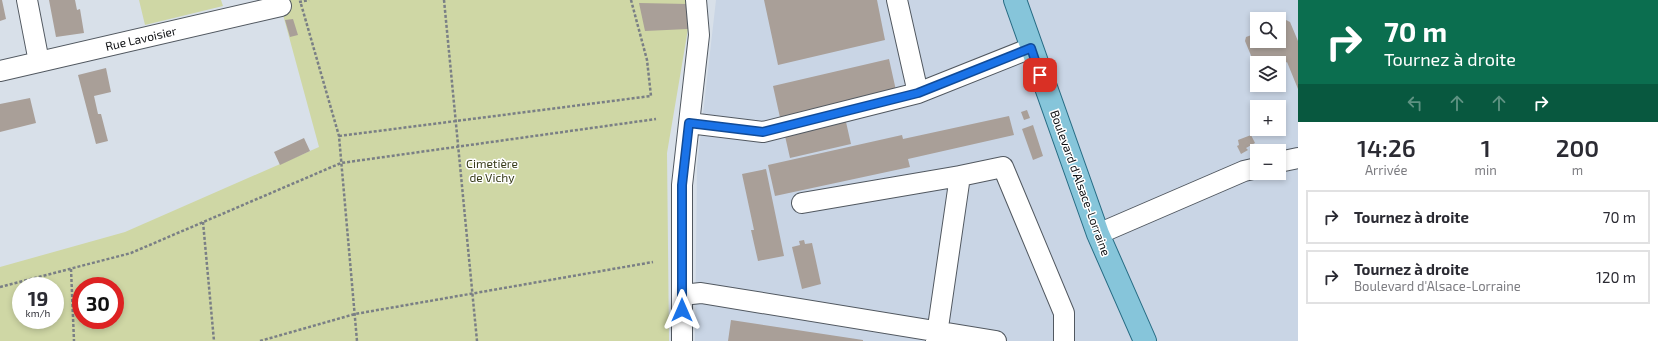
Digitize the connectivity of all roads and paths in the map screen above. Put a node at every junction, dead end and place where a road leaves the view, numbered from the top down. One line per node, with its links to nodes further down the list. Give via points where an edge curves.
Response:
1 (27, 0): 11 (street)
2 (300, 0): 17 (path)
3 (444, 0): 15 (path)
4 (631, 0): 15 (path, via 647,60 651,96)
5 (696, 0): 16 (street, via 699,35)
6 (897, 0): 13 (street)
7 (1015, 0): 10 (main road, Boulevard d'Alsace-Lorraine)
8 (252, 6): 9 (street, Rue Lavoisier); 11 (street, Rue Lavoisier)
9 (281, 6)
10 (1031, 48): 13 (street); 26 (main road, Boulevard d'Alsace-Lorraine)
11 (40, 62): 12 (street, Rue Lavoisier)
12 (0, 71)
13 (918, 93): 16 (street, via 763,132)
14 (656, 119): 18 (path)
15 (456, 121): 17 (path); 18 (path)
16 (689, 123): 31 (street, via 682,185)
17 (339, 136): 21 (path)
18 (458, 147): 21 (path); 30 (path)
19 (1298, 158): 20 (street)
20 (1286, 161)
21 (341, 163): 25 (path); 32 (path)
22 (1250, 170): 26 (street)
23 (960, 176): 24 (street); 33 (street); 41 (street, via 1003,167 1064,313)
24 (802, 203)
25 (203, 222): 28 (path, via 131,253); 35 (path)
26 (1098, 234): 42 (main road, Boulevard d'Alsace-Lorraine)
27 (653, 262): 30 (path)
28 (71, 269): 29 (path); 34 (path)
29 (0, 287)
30 (473, 294): 32 (path); 38 (path)
31 (682, 295): 33 (street, via 701,293); 39 (street)
32 (355, 314): 36 (path); 37 (path)
33 (936, 337): 40 (street)
34 (74, 341)
35 (214, 341)
36 (260, 341)
37 (357, 341)
38 (477, 341)
39 (682, 341)
40 (996, 341)
41 (1064, 341)
42 (1145, 341)

